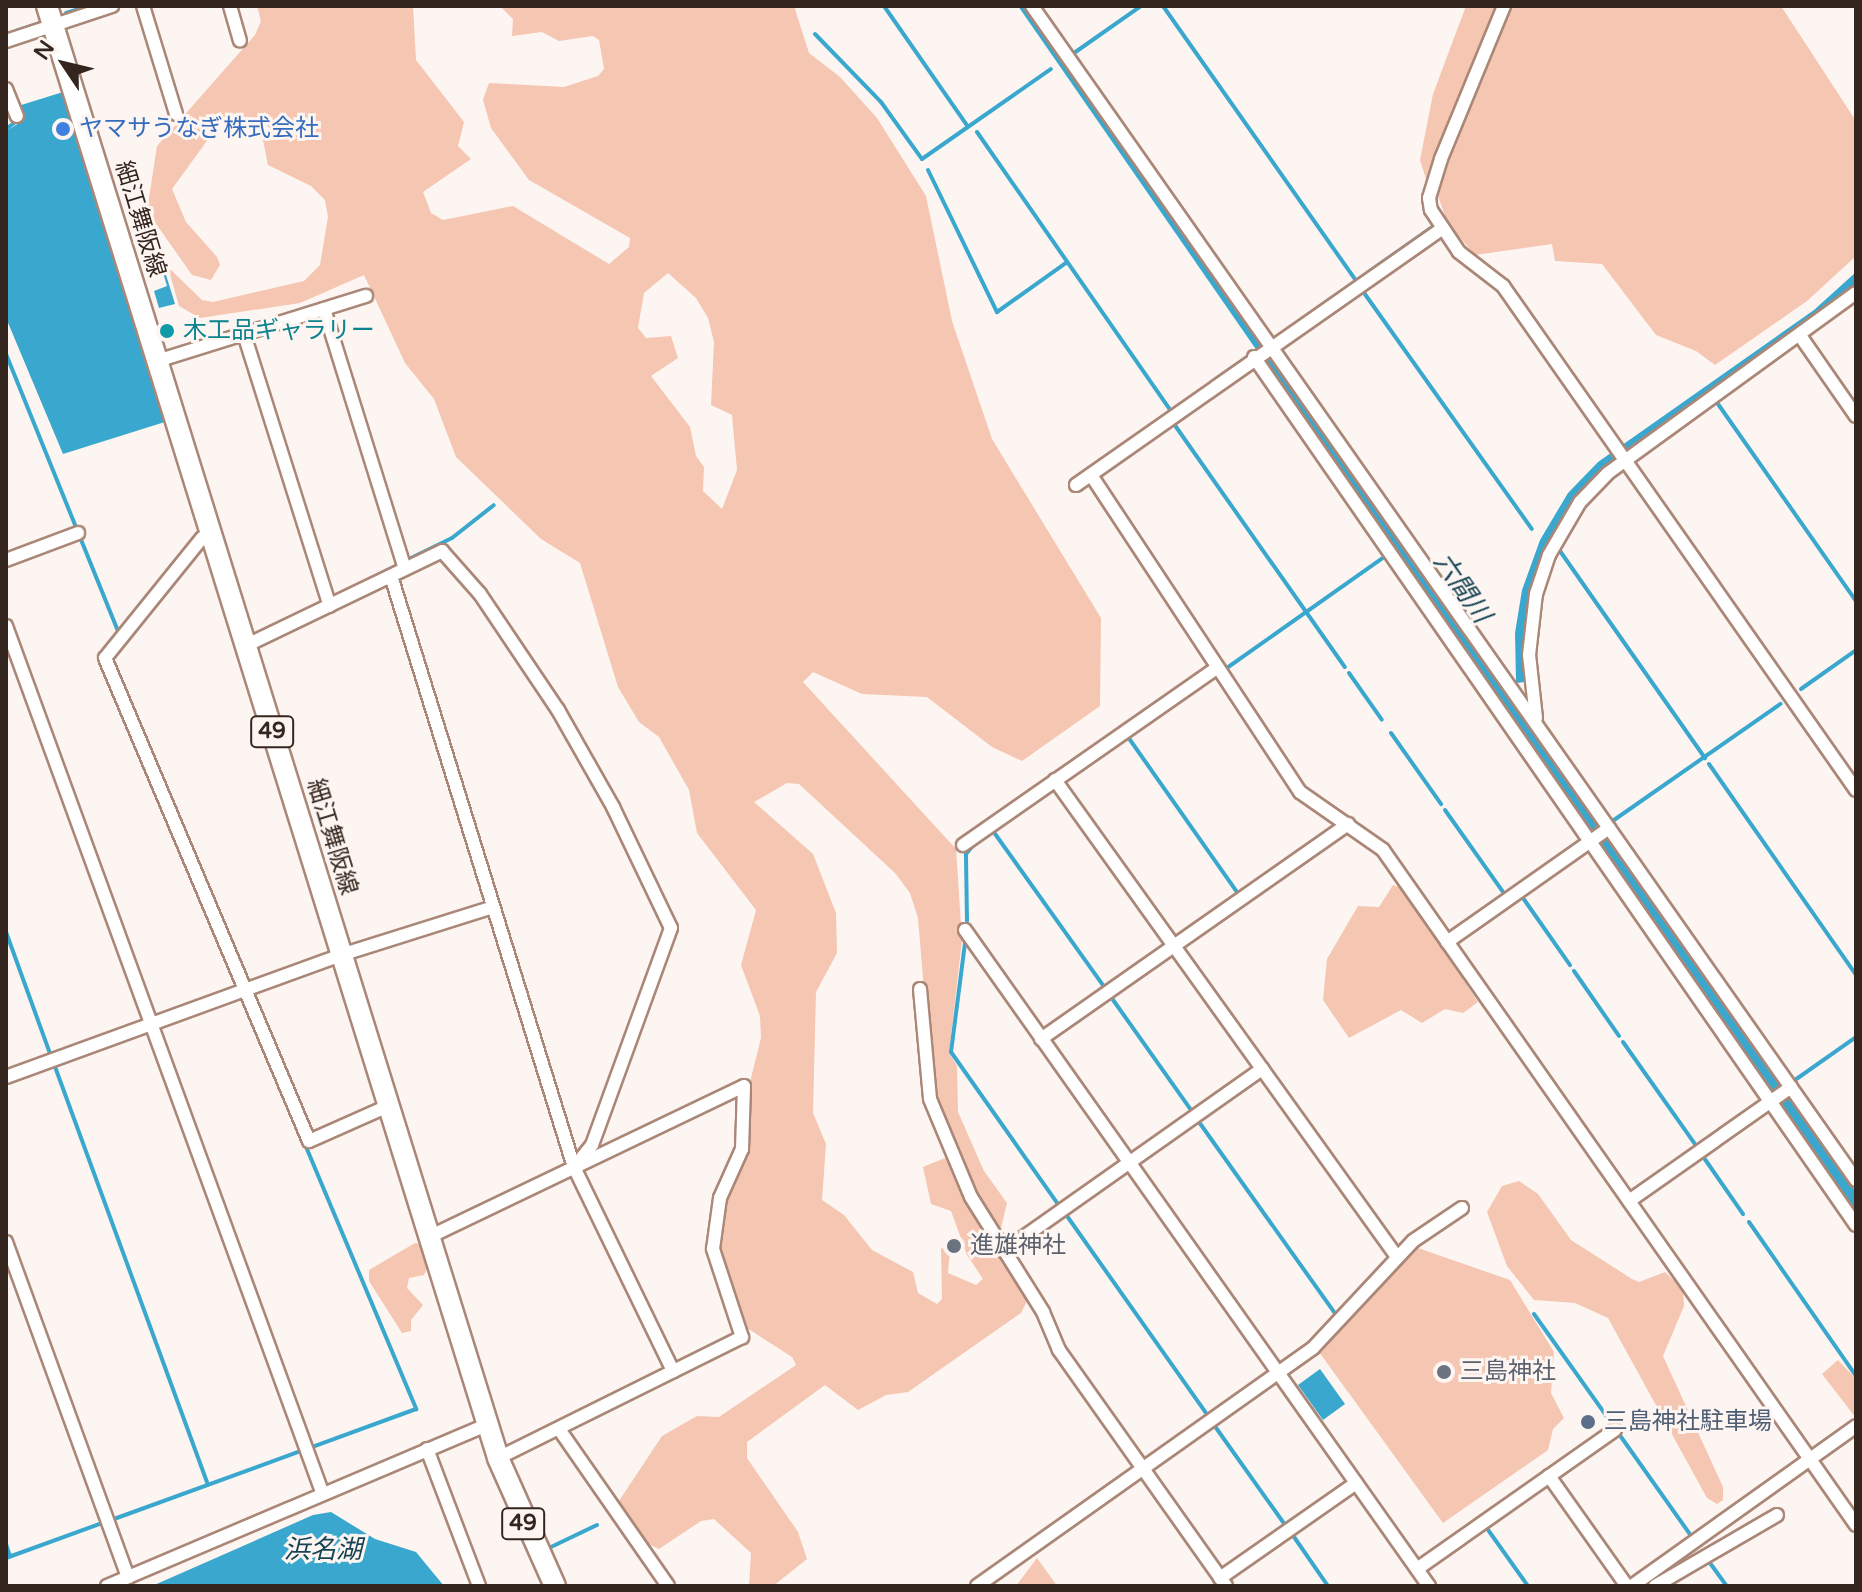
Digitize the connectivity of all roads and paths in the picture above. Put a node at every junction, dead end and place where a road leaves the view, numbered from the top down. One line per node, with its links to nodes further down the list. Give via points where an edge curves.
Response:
1 (112, 6): 6 (street)
2 (143, 6): 10 (street)
3 (230, 6): 8 (street)
4 (1032, 6): 18 (street)
5 (1504, 6): 12 (street, via 1430,192 1429,205)
6 (50, 16): 7 (street); 19 (main road, 細江舞阪線 / 49)
7 (6, 41)
8 (240, 41)
9 (6, 89): 11 (street)
10 (176, 114)
11 (17, 116)
12 (1441, 229): 18 (street); 21 (street, via 1459,252 1503,286)
13 (1856, 293): 17 (street)
14 (366, 296): 15 (street)
15 (324, 309): 16 (street); 27 (street)
16 (244, 334): 19 (street); 29 (street)
17 (1801, 337): 20 (street); 21 (street)
18 (1262, 355): 22 (street); 33 (street); 38 (street)
19 (157, 361): 25 (main road, 細江舞阪線 / 49)
20 (1856, 416)
21 (1622, 455): 33 (street, via 1580,502 1542,574 1530,634); 35 (street)
22 (1091, 475): 23 (street); 32 (street)
23 (1076, 485)
24 (78, 533): 26 (street)
25 (211, 535): 31 (main road, 細江舞阪線 / 49); 46 (street, via 202,538 105,658)
26 (6, 560)
27 (405, 569): 28 (street); 55 (street, via 447,552 480,594 565,723 671,928 592,1145)
28 (391, 576): 29 (street); 40 (street)
29 (330, 606): 31 (street)
30 (6, 626): 47 (street)
31 (245, 646): 44 (main road, 細江舞阪線 / 49)
32 (1215, 669): 34 (street); 36 (street, via 1308,801)
33 (1537, 722): 37 (street)
34 (1055, 780): 39 (street); 43 (street)
35 (1856, 790)
36 (1348, 824): 42 (street, via 1383,850); 43 (street)
37 (1608, 829): 38 (street); 51 (street)
38 (1592, 840): 42 (street); 52 (street)
39 (963, 845)
40 (493, 907): 44 (street); 55 (street)
41 (965, 930): 48 (street)
42 (1447, 942): 57 (street)
43 (1175, 947): 48 (street); 49 (street)
44 (341, 955): 46 (street); 53 (main road, 細江舞阪線 / 49)
45 (920, 989): 62 (street, via 930,1099 971,1197)
46 (245, 990): 47 (street); 53 (street, via 309,1141)
47 (151, 1024): 50 (street); 76 (street)
48 (1041, 1039): 54 (street)
49 (1262, 1069): 54 (street); 63 (street)
50 (6, 1077)
51 (1789, 1089): 52 (street); 56 (street)
52 (1771, 1101): 57 (street); 59 (street)
53 (388, 1106): 60 (main road, 細江舞阪線 / 49)
54 (1129, 1162): 62 (street); 65 (street)
55 (574, 1167): 60 (street); 64 (street); 64 (street, via 744,1086 741,1155 720,1198 713,1249 742,1337)
56 (1856, 1180)
57 (1629, 1201): 72 (street)
58 (1462, 1208): 63 (street)
59 (1856, 1225)
60 (429, 1237): 66 (main road, 細江舞阪線 / 49)
61 (6, 1242): 80 (street)
62 (1004, 1251): 73 (street, via 1043,1312 1054,1343)
63 (1397, 1257): 65 (street, via 1313,1348)
64 (673, 1371): 68 (street)
65 (1278, 1373): 73 (street); 75 (street)
66 (487, 1425): 70 (street); 71 (main road, 細江舞阪線 / 49)
67 (1856, 1426): 72 (street)
68 (559, 1429): 71 (street); 85 (street)
69 (1615, 1430): 74 (street)
70 (427, 1449): 76 (street); 83 (street)
71 (498, 1458): 84 (main road, 細江舞阪線 / 49)
72 (1810, 1459): 78 (street); 88 (street)
73 (1143, 1469): 81 (street); 86 (street)
74 (1549, 1476): 79 (street); 88 (street)
75 (1356, 1483): 79 (street); 81 (street)
76 (322, 1492): 80 (street)
77 (1777, 1515): 89 (street)
78 (1856, 1525)
79 (1417, 1569): 87 (street)
80 (128, 1577): 82 (street)
81 (1220, 1582)
82 (107, 1586)
83 (479, 1586)
84 (555, 1586)
85 (668, 1586)
86 (977, 1586)
87 (1429, 1586)
88 (1629, 1586)
89 (1655, 1586)

